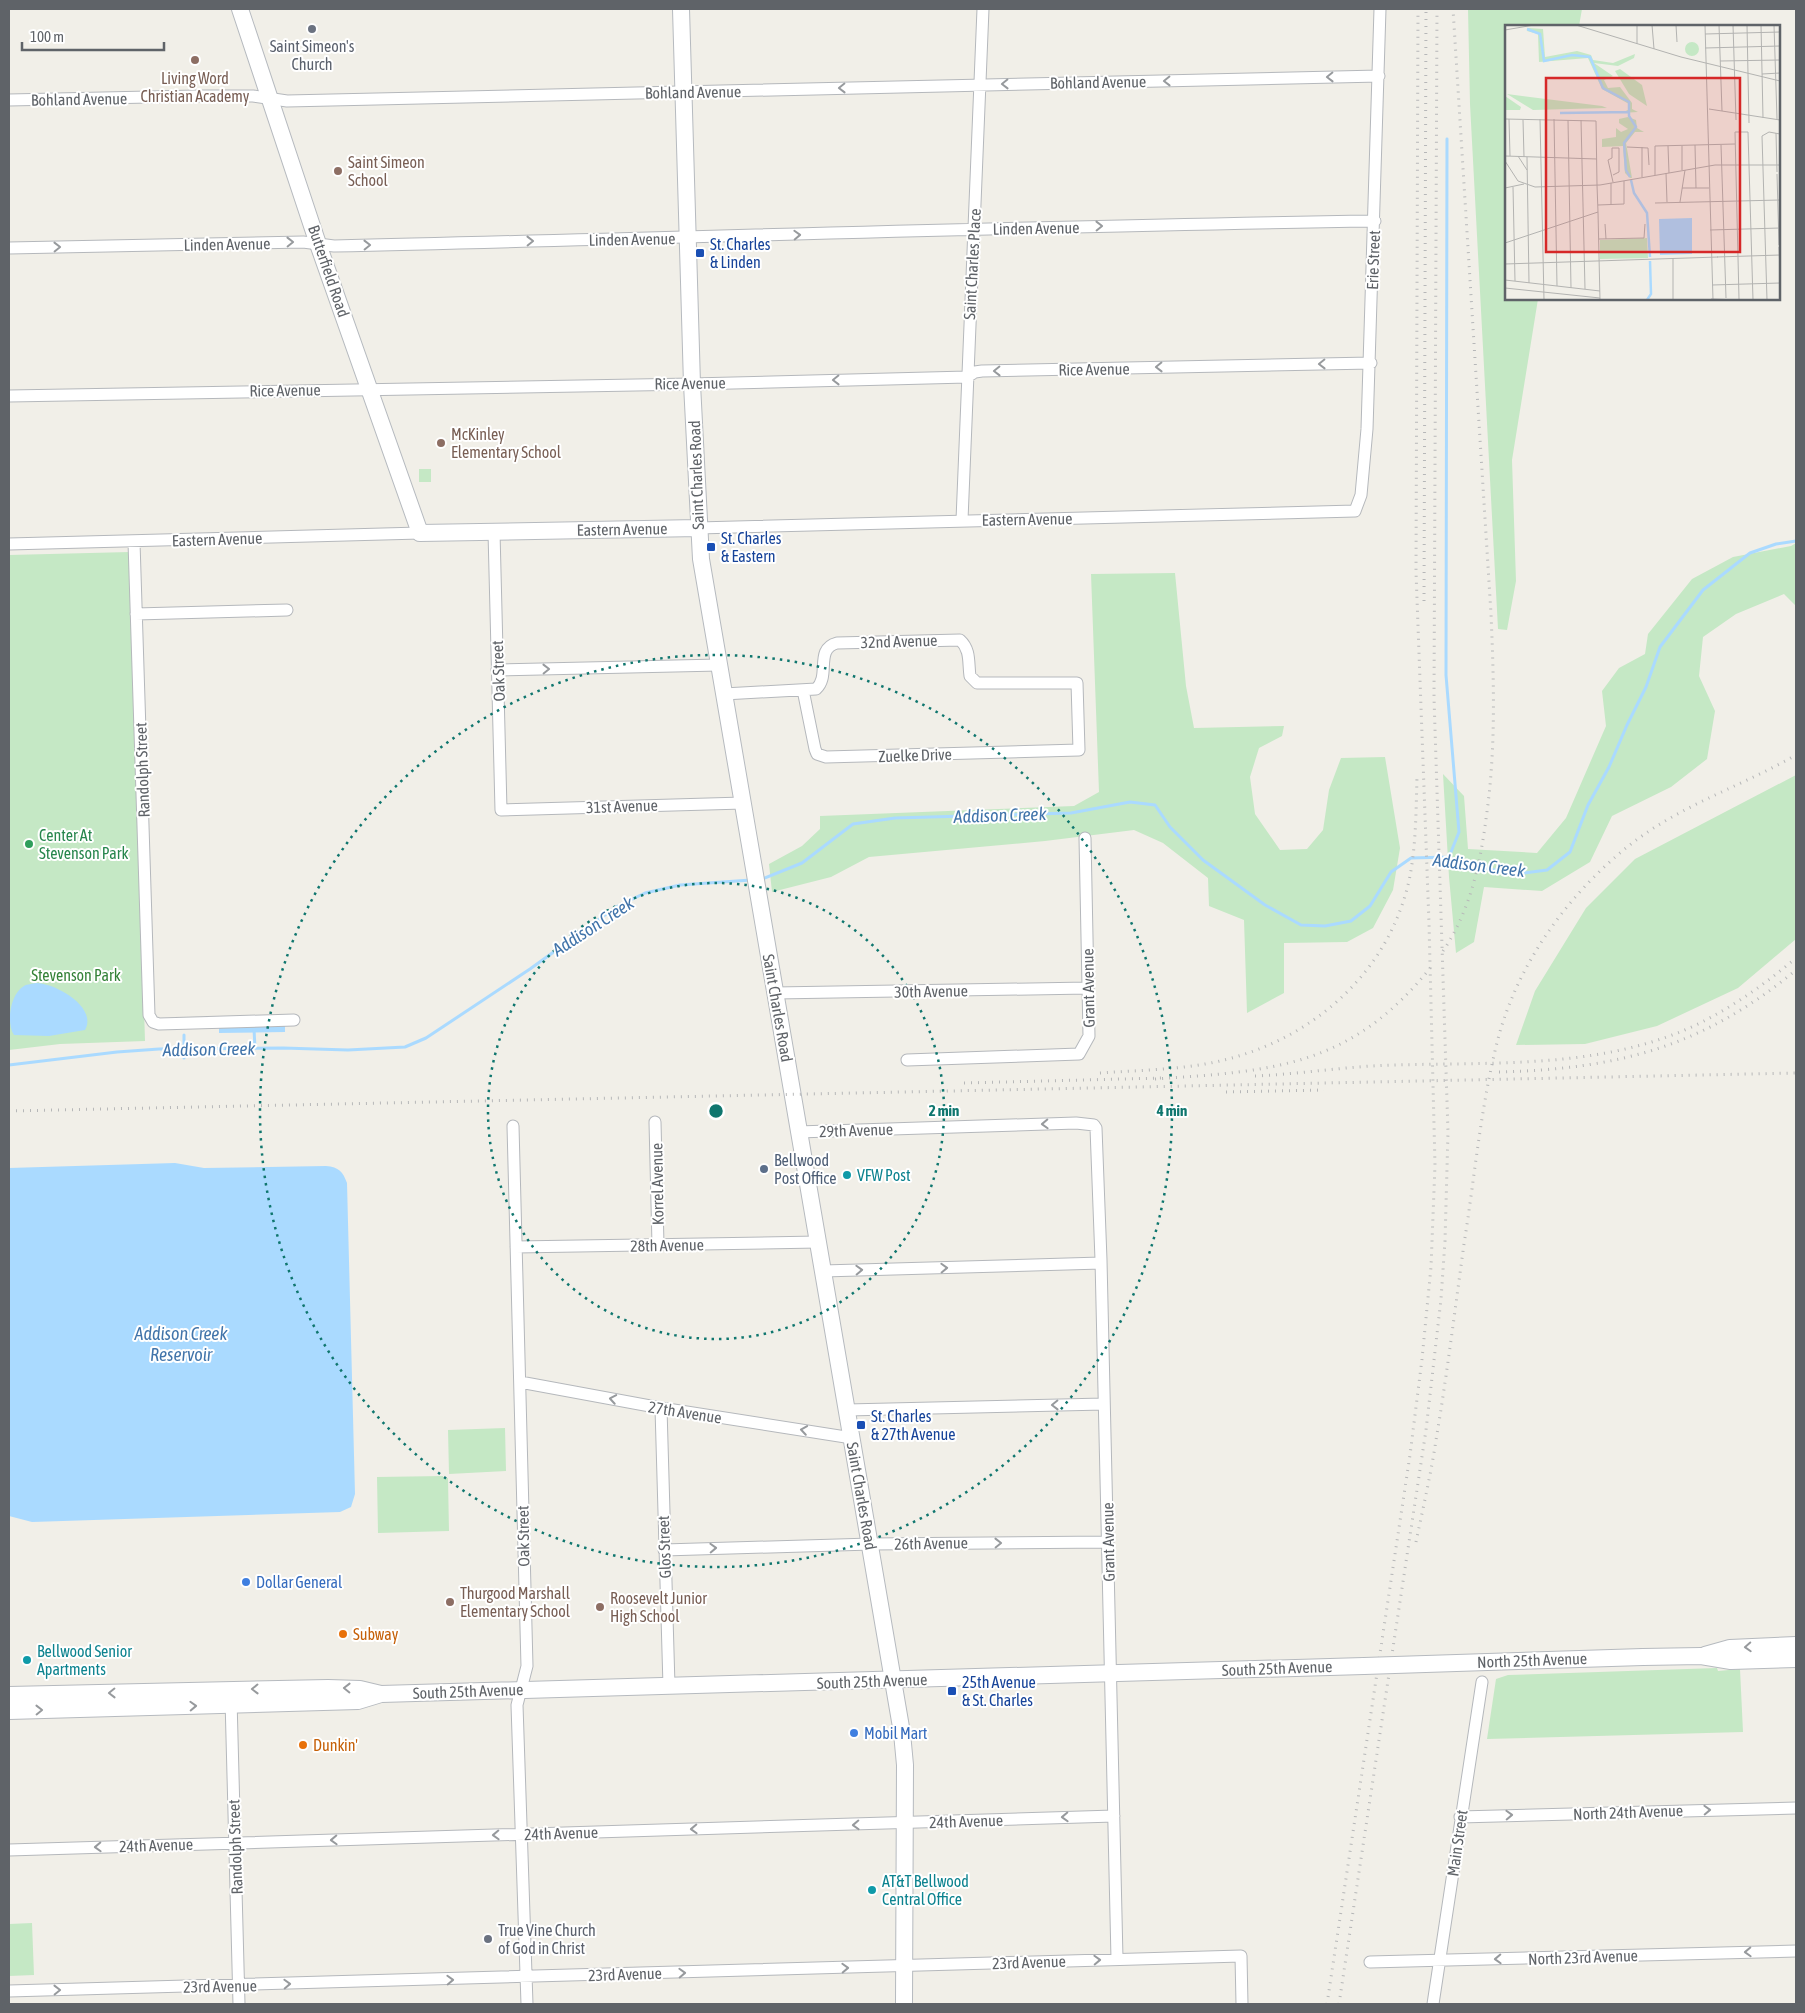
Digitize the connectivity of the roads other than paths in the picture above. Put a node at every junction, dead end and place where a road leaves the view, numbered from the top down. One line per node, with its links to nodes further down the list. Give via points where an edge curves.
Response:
1 (240, 9): 8 (main road, Butterfield Road)
2 (681, 9): 7 (main road, Saint Charles Road)
3 (983, 9): 6 (street, Saint Charles Place)
4 (1380, 9): 5 (street, Erie Street)
5 (1378, 76): 6 (street, Bohland Avenue, one-way to 6); 10 (street, Erie Street)
6 (980, 85): 7 (street, Bohland Avenue, one-way to 7); 11 (street, Saint Charles Place)
7 (683, 92): 8 (street, Bohland Avenue, via 287,101); 12 (main road, Saint Charles Road)
8 (270, 98): 9 (street, Bohland Avenue, via 196,96); 13 (main road, Butterfield Road)
9 (9, 100)
10 (1375, 221): 11 (street, Linden Avenue, one-way to 10); 15 (street, Erie Street)
11 (975, 229): 12 (street, Linden Avenue, one-way to 11); 16 (street, Saint Charles Place)
12 (688, 238): 13 (street, Linden Avenue, one-way to 12); 17 (main road, Saint Charles Road)
13 (318, 244): 14 (street, Linden Avenue, one-way to 13); 18 (main road, Butterfield Road)
14 (9, 248)
15 (1371, 363): 16 (street, Rice Avenue, one-way to 16, via 982,371); 20 (street, Erie Street, via 1366,454 1361,495)
16 (967, 377): 17 (street, Rice Avenue, one-way to 17); 21 (street, Saint Charles Place)
17 (692, 384): 18 (street, Rice Avenue); 22 (main road, Saint Charles Road)
18 (370, 389): 19 (street, Rice Avenue); 24 (main road, Butterfield Road)
19 (9, 396)
20 (1355, 510): 21 (street, Eastern Avenue)
21 (962, 520): 22 (street, Eastern Avenue)
22 (698, 528): 23 (main road, Eastern Avenue); 29 (main road, Saint Charles Road)
23 (494, 532): 24 (main road, Eastern Avenue); 30 (street, Oak Street)
24 (420, 533): 25 (street, Eastern Avenue)
25 (134, 542): 26 (street, Eastern Avenue); 28 (street, Randolph Street)
26 (9, 544)
27 (287, 610): 28 (street)
28 (136, 614): 39 (street, Randolph Street, via 149,1015 153,1022 159,1024)
29 (719, 665): 30 (street, one-way to 29); 32 (main road, Saint Charles Road)
30 (498, 670): 35 (street, Oak Street)
31 (803, 690): 32 (street, 32nd Avenue); 33 (street, Zuelke Drive, via 815,749 826,757); 33 (street, 32nd Avenue, via 816,689 821,684 825,651 837,642 960,640 967,647 970,676 977,683 1077,682)
32 (724, 694): 34 (main road, Saint Charles Road)
33 (1079, 750)
34 (742, 803): 35 (street, 31st Avenue); 38 (main road, Saint Charles Road)
35 (502, 810)
36 (1085, 838): 37 (street, Grant Avenue)
37 (1088, 988): 38 (street, 30th Avenue); 40 (street, Grant Avenue, via 1089,1036 1079,1054)
38 (775, 993): 44 (main road, Saint Charles Road)
39 (294, 1020)
40 (907, 1060)
41 (655, 1122): 46 (street, Korrel Avenue)
42 (1094, 1124): 44 (street, 29th Avenue, one-way to 44); 48 (street, Grant Avenue, via 1098,1134)
43 (513, 1126): 47 (street, Oak Street)
44 (798, 1132): 45 (main road, Saint Charles Road)
45 (818, 1242): 46 (street, 28th Avenue); 49 (main road, Saint Charles Road)
46 (658, 1245): 47 (street, 28th Avenue)
47 (516, 1247): 50 (street, Oak Street)
48 (1102, 1263): 49 (street, one-way to 48); 51 (street, Grant Avenue)
49 (823, 1271): 53 (main road, Saint Charles Road)
50 (520, 1382): 52 (street, 27th Avenue, one-way to 50); 66 (street, Oak Street, via 527,1666)
51 (1104, 1404): 53 (street, one-way to 53); 55 (street, Grant Avenue)
52 (661, 1408): 54 (street, 27th Avenue, one-way to 52); 57 (street, Glos Street)
53 (847, 1410): 54 (main road, Saint Charles Road)
54 (852, 1438): 56 (main road, Saint Charles Road)
55 (1108, 1542): 56 (street, 26th Avenue, one-way to 55); 62 (street, Grant Avenue)
56 (871, 1544): 57 (street, 26th Avenue, one-way to 56); 63 (main road, Saint Charles Road)
57 (664, 1550): 65 (street, Glos Street)
58 (1796, 1645): 59 (main road, North 25th Avenue, one-way to 59, via 1730,1648)
59 (1701, 1656): 60 (main road, North 25th Avenue, via 1731,1661); 61 (main road, North 25th Avenue, bridge)
60 (1796, 1659)
61 (1364, 1666): 62 (main road, South 25th Avenue)
62 (1111, 1673): 63 (main road, South 25th Avenue); 72 (street, Grant Avenue)
63 (892, 1680): 65 (main road, South 25th Avenue); 74 (main road, Saint Charles Road, via 904,1745)
64 (1482, 1682): 73 (street, Main Street)
65 (669, 1686): 66 (main road, South 25th Avenue)
66 (521, 1690): 68 (main road, South 25th Avenue, via 381,1694 360,1688); 75 (street, Oak Street, via 517,1706)
67 (9, 1695): 69 (main road, South 25th Avenue, one-way to 67)
68 (230, 1698): 69 (main road, South 25th Avenue); 76 (street, Randolph Street)
69 (144, 1700): 70 (main road, South 25th Avenue, one-way to 69)
70 (9, 1711)
71 (1796, 1808): 73 (street, North 24th Avenue, one-way to 71)
72 (1114, 1816): 74 (street, 24th Avenue, one-way to 74); 79 (street, Grant Avenue)
73 (1460, 1817): 80 (street, Main Street)
74 (905, 1823): 75 (street, 24th Avenue, one-way to 75); 82 (main road, Saint Charles Road)
75 (521, 1834): 76 (street, 24th Avenue, one-way to 76); 83 (street, Oak Street)
76 (234, 1842): 77 (street, 24th Avenue, one-way to 77); 84 (street, Randolph Street)
77 (9, 1850)
78 (1796, 1951): 80 (street, North 23rd Avenue, one-way to 80)
79 (1117, 1960): 82 (street, 23rd Avenue, one-way to 79); 89 (street, 23rd Avenue, via 1241,1956)
80 (1440, 1961): 81 (street, North 23rd Avenue); 90 (street, Main Street)
81 (1370, 1962)
82 (903, 1966): 83 (street, 23rd Avenue, one-way to 82); 88 (main road, Saint Charles Road)
83 (526, 1977): 84 (street, 23rd Avenue, one-way to 83); 87 (street, Oak Street)
84 (239, 1986): 85 (street, 23rd Avenue, one-way to 84); 86 (street, Randolph Street)
85 (9, 1991)
86 (239, 2004)
87 (527, 2004)
88 (904, 2004)
89 (1242, 2004)
90 (1433, 2004)

